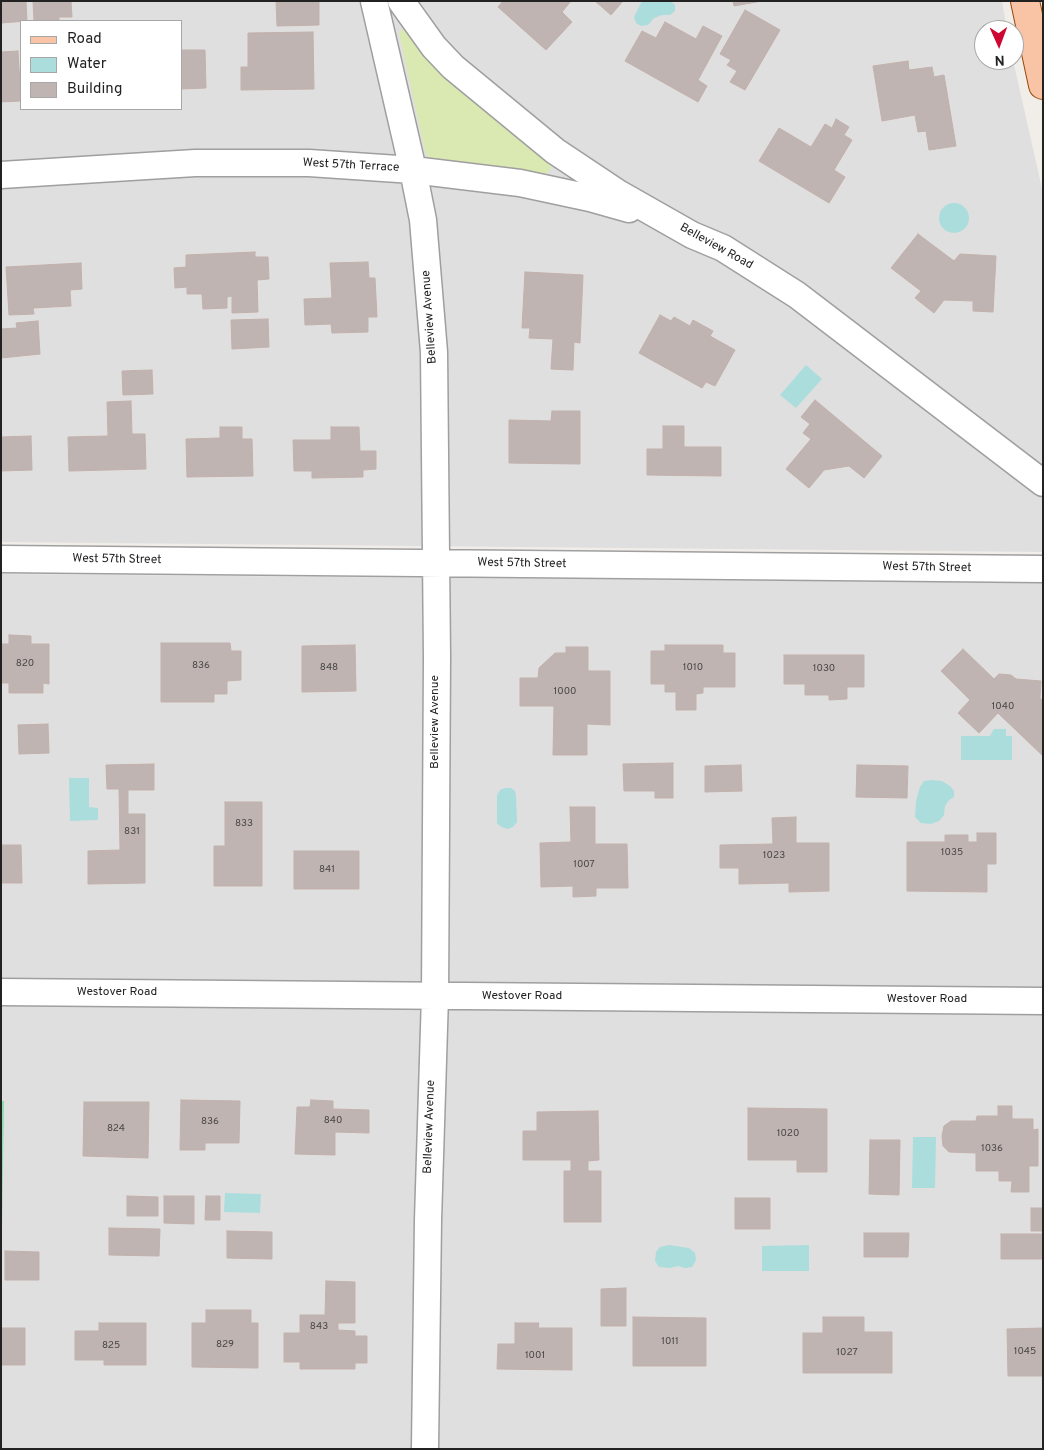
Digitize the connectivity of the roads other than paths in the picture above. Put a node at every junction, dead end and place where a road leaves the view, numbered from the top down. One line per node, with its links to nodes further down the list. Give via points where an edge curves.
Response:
1 (374, 1): 5 (street, Belleview Avenue)
2 (401, 1): 7 (street, Belleview Road, via 434,47 453,67 555,151 618,193)
3 (1025, 1): 4 (main road)
4 (1043, 85)
5 (413, 170): 6 (street, West 57th Terrace, via 309,163 195,163); 7 (street, West 57th Terrace, via 520,183 590,198 646,214); 10 (street, Belleview Avenue, via 423,220 434,352)
6 (1, 175)
7 (692, 234): 8 (street, Belleview Road, via 722,248 797,295)
8 (1043, 483)
9 (1, 558): 10 (street, West 57th Street)
10 (436, 562): 11 (street, West 57th Street); 13 (street, Belleview Avenue)
11 (1043, 569)
12 (1, 992): 13 (street, Westover Road)
13 (434, 996): 14 (street, Westover Road); 15 (street, Belleview Avenue)
14 (1043, 1001)
15 (425, 1449)

